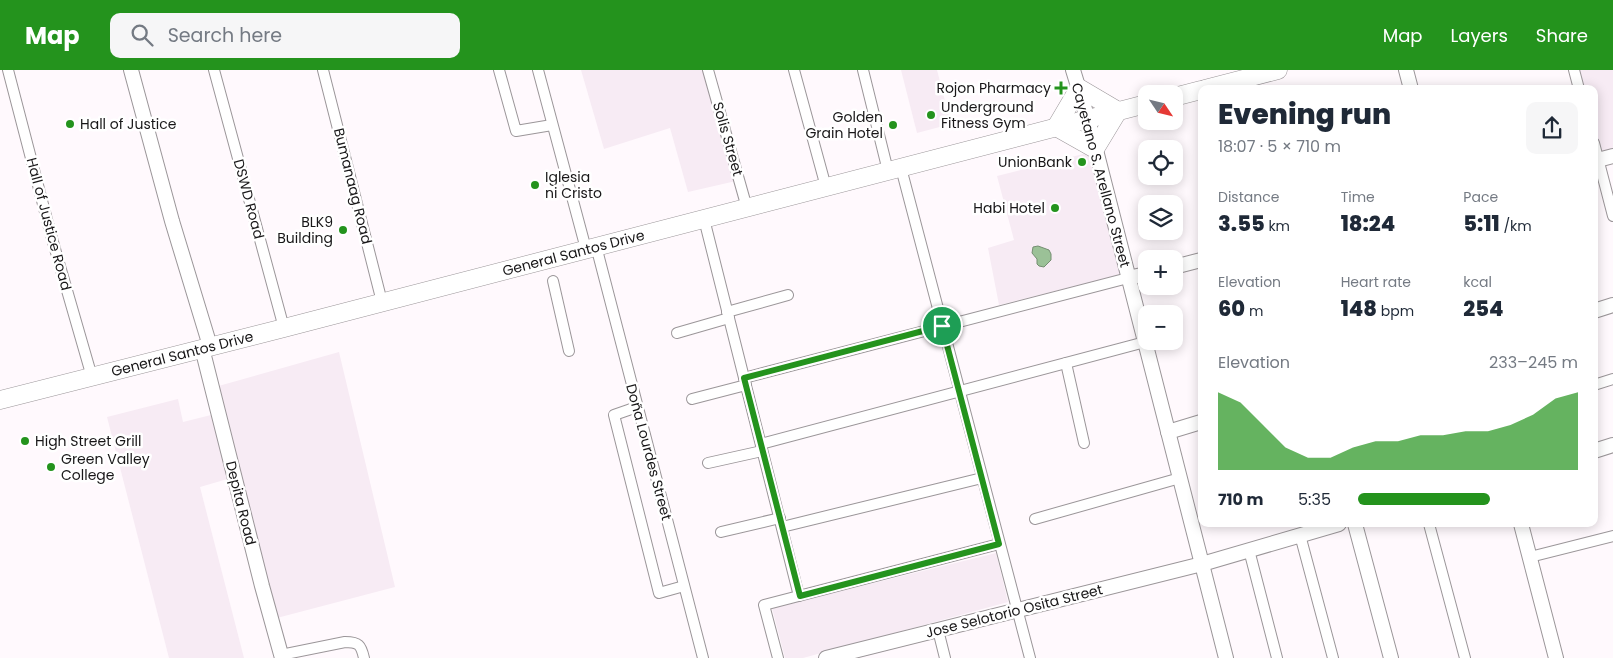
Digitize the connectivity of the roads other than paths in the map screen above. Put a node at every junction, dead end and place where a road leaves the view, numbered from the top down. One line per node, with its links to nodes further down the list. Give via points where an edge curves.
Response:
1 (8, 70): 55 (street, Hall of Justice Road)
2 (131, 70): 51 (street, Depita Road)
3 (214, 70): 48 (street, DSWD Road)
4 (323, 70): 42 (street, Bumanaag Road)
5 (499, 70): 24 (street, via 516,131)
6 (538, 70): 24 (street, Doña Lourdes Street)
7 (708, 70): 32 (street, Solis Street)
8 (794, 70): 31 (street)
9 (863, 70): 30 (street, via 882,147)
10 (1073, 70): 18 (street, Cayetano S. Arellano Street)
11 (1406, 70): 16 (street)
12 (1574, 70): 17 (street)
13 (1265, 76): 14 (highway)
14 (1242, 79): 15 (highway)
15 (1225, 85)
16 (1409, 85)
17 (1578, 85)
18 (1078, 88): 22 (highway); 23 (street, Cayetano S. Arellano Street); 25 (highway)
19 (1198, 91): 20 (highway)
20 (1183, 95)
21 (1138, 106): 22 (highway, General Santos Drive)
22 (1118, 111): 23 (highway, General Santos Drive); 26 (highway)
23 (1088, 119): 25 (highway, General Santos Drive); 26 (street, Cayetano S. Arellano Street)
24 (552, 124): 35 (street, Doña Lourdes Street)
25 (1056, 127): 26 (highway); 30 (highway, General Santos Drive)
26 (1095, 149): 39 (street, Cayetano S. Arellano Street)
27 (1613, 156): 28 (street)
28 (1598, 160)
29 (1598, 167): 33 (street)
30 (894, 169): 31 (highway, General Santos Drive); 47 (street)
31 (826, 188): 32 (highway, General Santos Drive)
32 (747, 208): 34 (highway, General Santos Drive)
33 (1613, 216)
34 (704, 219): 35 (highway, General Santos Drive); 45 (street)
35 (591, 248): 42 (highway, General Santos Drive); 62 (street, Doña Lourdes Street)
36 (1198, 261): 37 (street)
37 (1183, 265)
38 (1138, 276): 39 (street)
39 (1128, 278): 46 (street, Cayetano S. Arellano Street); 47 (street)
40 (553, 281): 53 (street)
41 (788, 295): 45 (street)
42 (382, 302): 48 (highway, General Santos Drive)
43 (1613, 306): 44 (street)
44 (1598, 310)
45 (728, 315): 49 (street); 57 (street)
46 (1138, 316)
47 (942, 326): 57 (street); 59 (street)
48 (284, 328): 51 (highway, General Santos Drive)
49 (677, 332)
50 (1138, 344): 54 (street)
51 (206, 347): 55 (highway, General Santos Drive); 90 (street, Depita Road)
52 (1147, 350): 64 (street, Cayetano S. Arellano Street)
53 (569, 351)
54 (1066, 363): 59 (street); 65 (street)
55 (92, 377): 61 (highway, General Santos Drive)
56 (1613, 379): 58 (street)
57 (745, 381): 60 (street); 67 (street)
58 (1598, 384)
59 (959, 391): 67 (street); 70 (street)
60 (692, 399)
61 (0, 400)
62 (637, 407): 85 (street, Doña Lourdes Street); 85 (street, via 614,415 659,592)
63 (1198, 423): 64 (street)
64 (1168, 432): 71 (street, Cayetano S. Arellano Street)
65 (1084, 443)
66 (1613, 446): 68 (street)
67 (762, 447): 69 (street); 73 (street)
68 (1598, 450)
69 (708, 463)
70 (982, 478): 73 (street); 81 (street)
71 (1180, 478): 72 (street); 84 (street, Cayetano S. Arellano Street)
72 (1035, 519)
73 (781, 522): 78 (street); 86 (street)
74 (1327, 527): 79 (street, Jose Selotorio Osita Street)
75 (1356, 527): 100 (street)
76 (1430, 527): 101 (street)
77 (1522, 527): 83 (street)
78 (721, 532)
79 (1300, 534): 82 (street, Jose Selotorio Osita Street); 99 (street)
80 (1613, 536): 83 (street)
81 (999, 544): 86 (street); 87 (street)
82 (1249, 550): 84 (street, Jose Selotorio Osita Street); 98 (street)
83 (1530, 557): 102 (street)
84 (1202, 564): 87 (street, Jose Selotorio Osita Street); 97 (street, Cayetano S. Arellano Street)
85 (684, 586): 92 (street, Doña Lourdes Street)
86 (800, 596): 93 (street, via 764,605)
87 (1017, 609): 88 (street, Jose Selotorio Osita Street); 96 (street)
88 (938, 630): 89 (street, Jose Selotorio Osita Street); 95 (street)
89 (858, 654): 94 (street, Jose Selotorio Osita Street)
90 (282, 656): 91 (street, via 354,642 362,649)
91 (364, 658)
92 (703, 658)
93 (778, 658)
94 (826, 658)
95 (945, 658)
96 (1030, 658)
97 (1226, 658)
98 (1277, 658)
99 (1333, 658)
100 (1391, 658)
101 (1465, 658)
102 (1556, 658)

